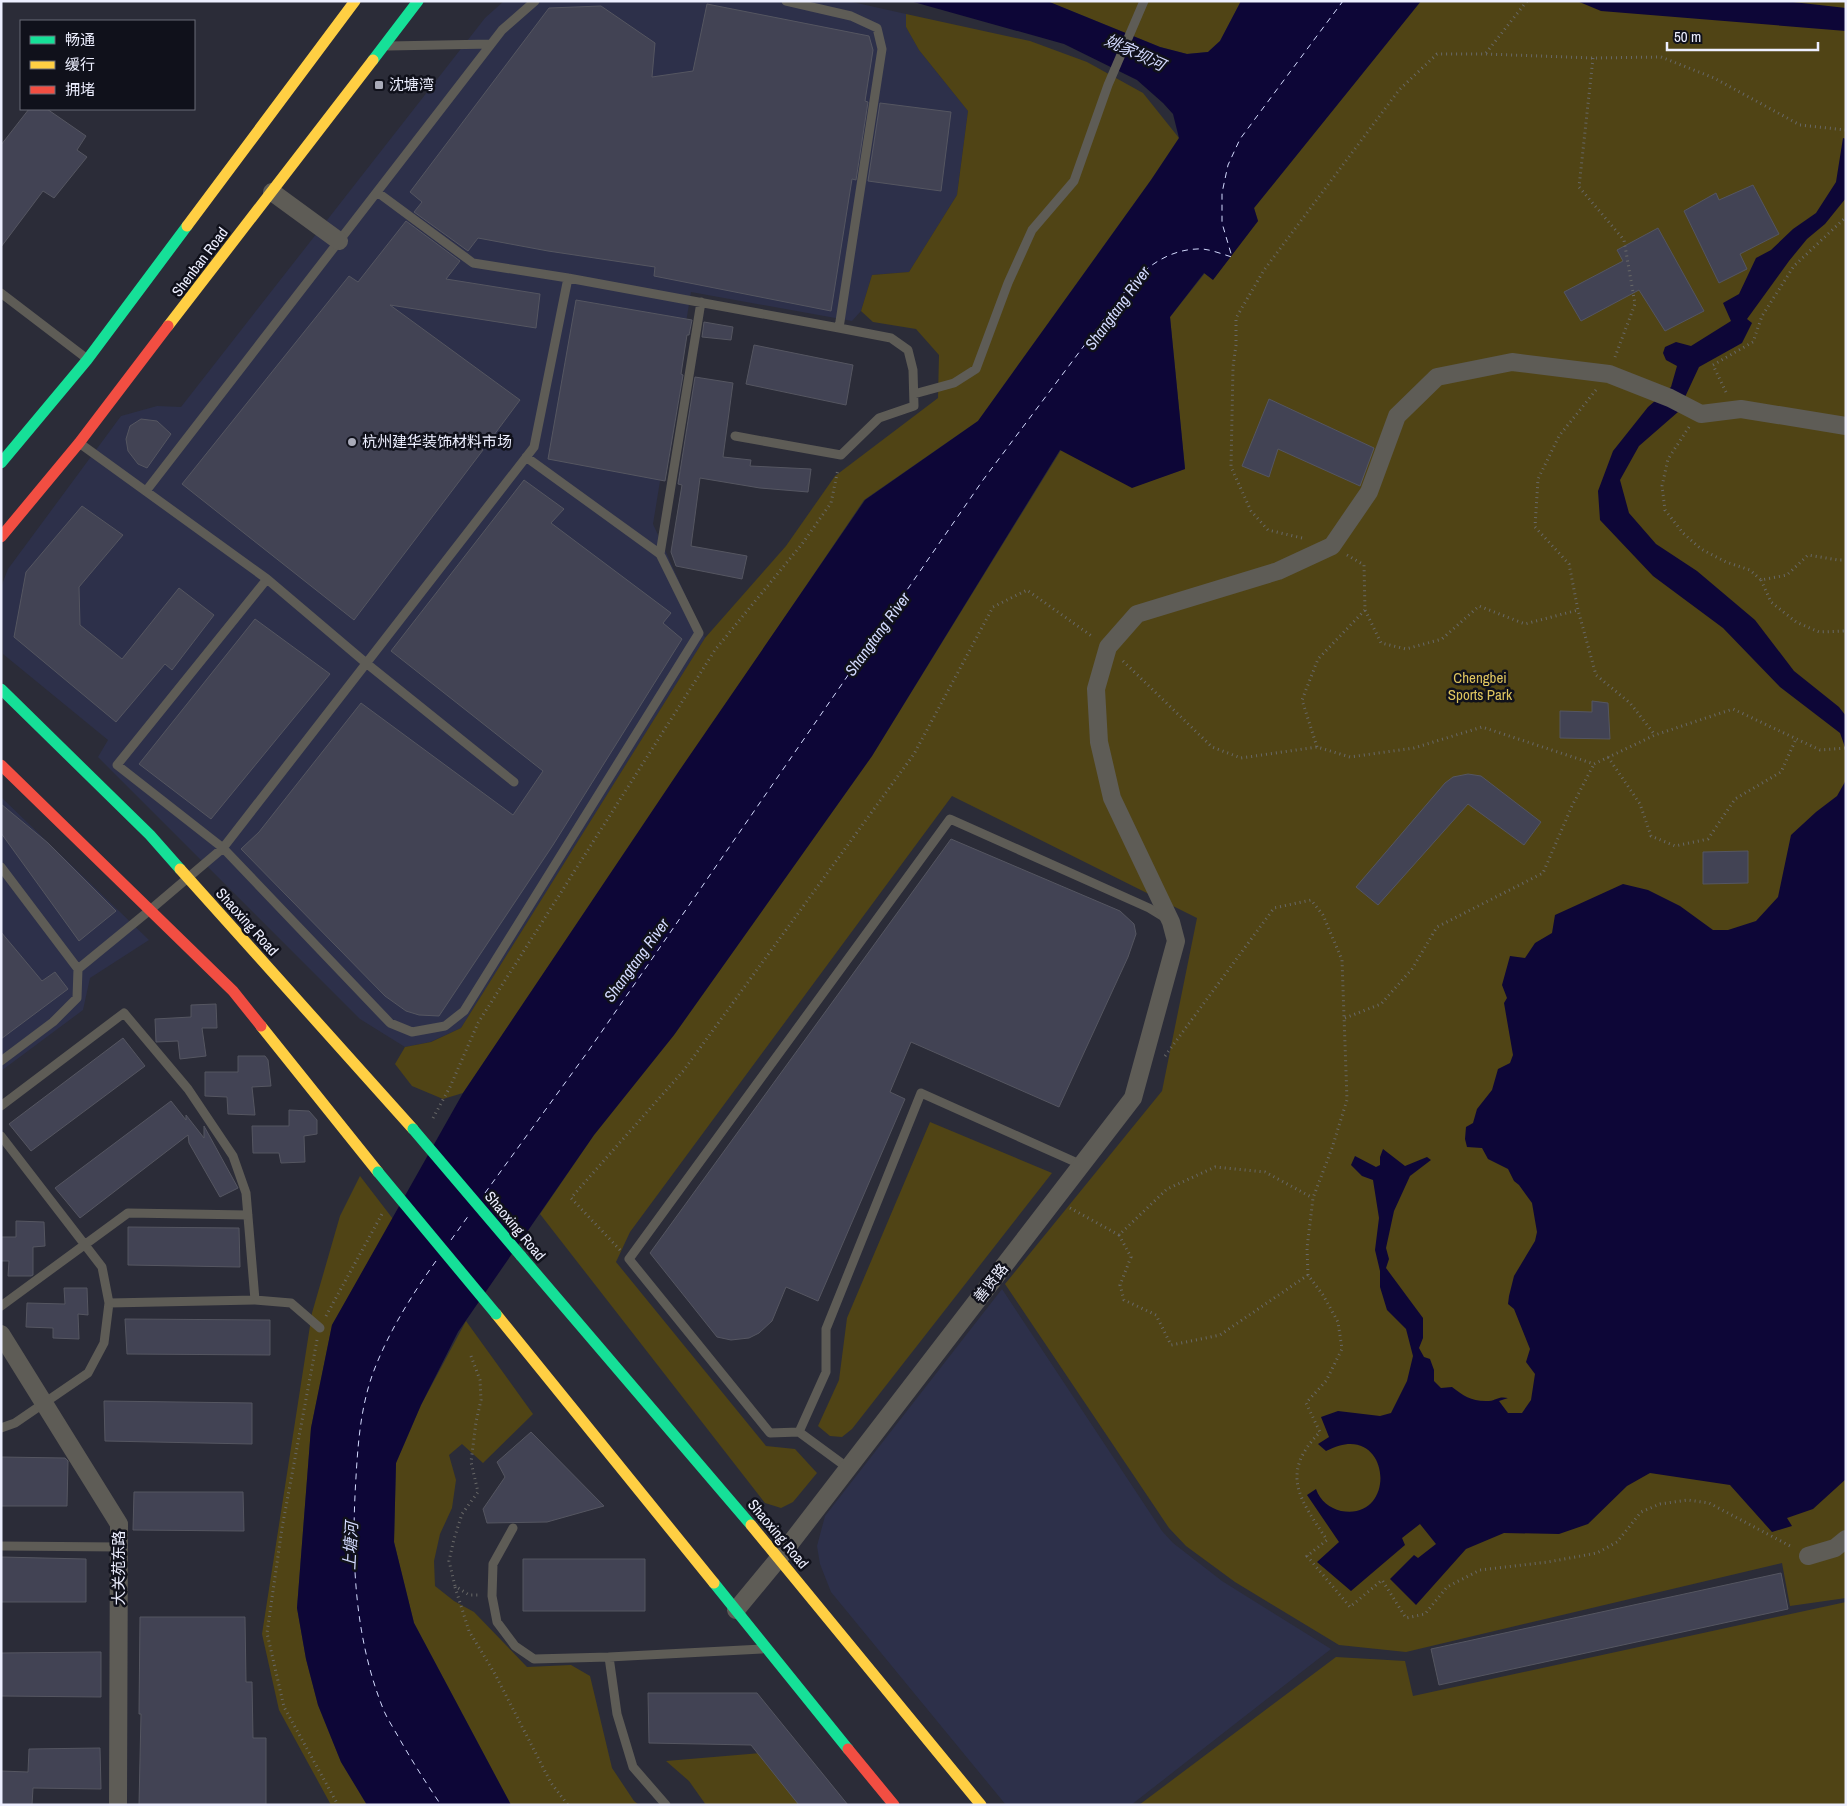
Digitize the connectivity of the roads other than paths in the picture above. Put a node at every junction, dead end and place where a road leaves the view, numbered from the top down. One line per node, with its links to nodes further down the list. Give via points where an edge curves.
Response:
1 (355, 1): 15 (main road)
2 (418, 1): 7 (main road, Shenban Road)
3 (535, 1): 6 (lane)
4 (786, 1): 14 (lane, via 851,16 877,28 882,49)
5 (1144, 1): 16 (lane, via 1108,85 1074,182 1032,230 976,369 954,383)
6 (491, 44): 7 (lane); 9 (lane)
7 (384, 46): 8 (main road, Shenban Road)
8 (272, 192): 10 (street); 19 (main road, Shenban Road)
9 (377, 192): 10 (lane); 11 (lane, via 473,263)
10 (339, 241): 22 (lane)
11 (568, 278): 13 (lane); 20 (lane, via 534,447)
12 (1, 292): 15 (lane)
13 (701, 302): 14 (lane); 24 (lane)
14 (839, 328): 16 (lane, via 891,338 908,350)
15 (87, 360): 21 (main road)
16 (914, 394): 18 (lane, via 914,406 879,418 841,455)
17 (1846, 426): 34 (street, 善贤路, via 1741,409 1701,414 1609,374 1512,362 1436,377 1397,416 1369,492 1332,546 1278,571 1137,614 1108,647 1096,689 1099,742 1112,798)
18 (735, 436)
19 (79, 443): 22 (lane); 23 (main road, Shenban Road)
20 (526, 457): 24 (lane); 26 (lane)
21 (1, 463)
22 (146, 491): 25 (lane)
23 (1, 537)
24 (660, 554): 30 (lane, via 699,633 464,1011 445,1026 412,1032 390,1023)
25 (267, 579): 26 (lane); 30 (lane, via 117,765)
26 (366, 663): 29 (lane); 30 (lane)
27 (1, 689): 32 (main road, Shaoxing Road, via 150,835)
28 (1, 765): 33 (main road)
29 (514, 782)
30 (222, 848): 32 (lane)
31 (1, 867): 35 (lane)
32 (188, 878): 33 (lane); 56 (main road, Shaoxing Road, bridge, via 413,1129)
33 (150, 910): 35 (lane); 57 (main road, bridge, via 233,991)
34 (1171, 922): 39 (street, 善贤路, via 1176,940 1133,1098); 49 (lane, via 1149,908 950,819 629,1259 770,1433)
35 (78, 969): 36 (lane, via 77,998 52,1022)
36 (1, 1061)
37 (1, 1106): 40 (lane, via 124,1013 188,1089 233,1156 246,1193)
38 (1, 1136): 41 (lane)
39 (1082, 1165): 49 (lane, via 922,1092 826,1329 826,1372); 50 (street, 善贤路)
40 (248, 1215): 41 (lane, via 128,1213); 42 (lane)
41 (85, 1247): 43 (lane, via 102,1267); 44 (lane)
42 (255, 1300): 43 (lane); 45 (lane, via 291,1304)
43 (109, 1303): 47 (lane, via 104,1343 88,1374)
44 (1, 1306)
45 (320, 1328)
46 (1, 1334): 47 (street, 大关苑东路)
47 (44, 1404): 48 (lane); 54 (street, 大关苑东路, via 119,1524)
48 (1, 1428)
49 (799, 1432): 50 (lane)
50 (848, 1468): 56 (street, 善贤路)
51 (513, 1528): 59 (lane, via 493,1564 492,1596 497,1622 515,1646 534,1659)
52 (1846, 1539): 55 (street, via 1835,1548)
53 (1, 1546): 54 (lane)
54 (119, 1547): 60 (street, 大关苑东路)
55 (1808, 1556)
56 (779, 1558): 57 (street, 善贤路); 63 (main road, Shaoxing Road)
57 (736, 1610): 58 (main road)
58 (768, 1649): 59 (lane); 62 (main road)
59 (609, 1657): 61 (lane, via 617,1714 633,1766)
60 (118, 1805)
61 (666, 1805)
62 (894, 1805)
63 (981, 1805)

